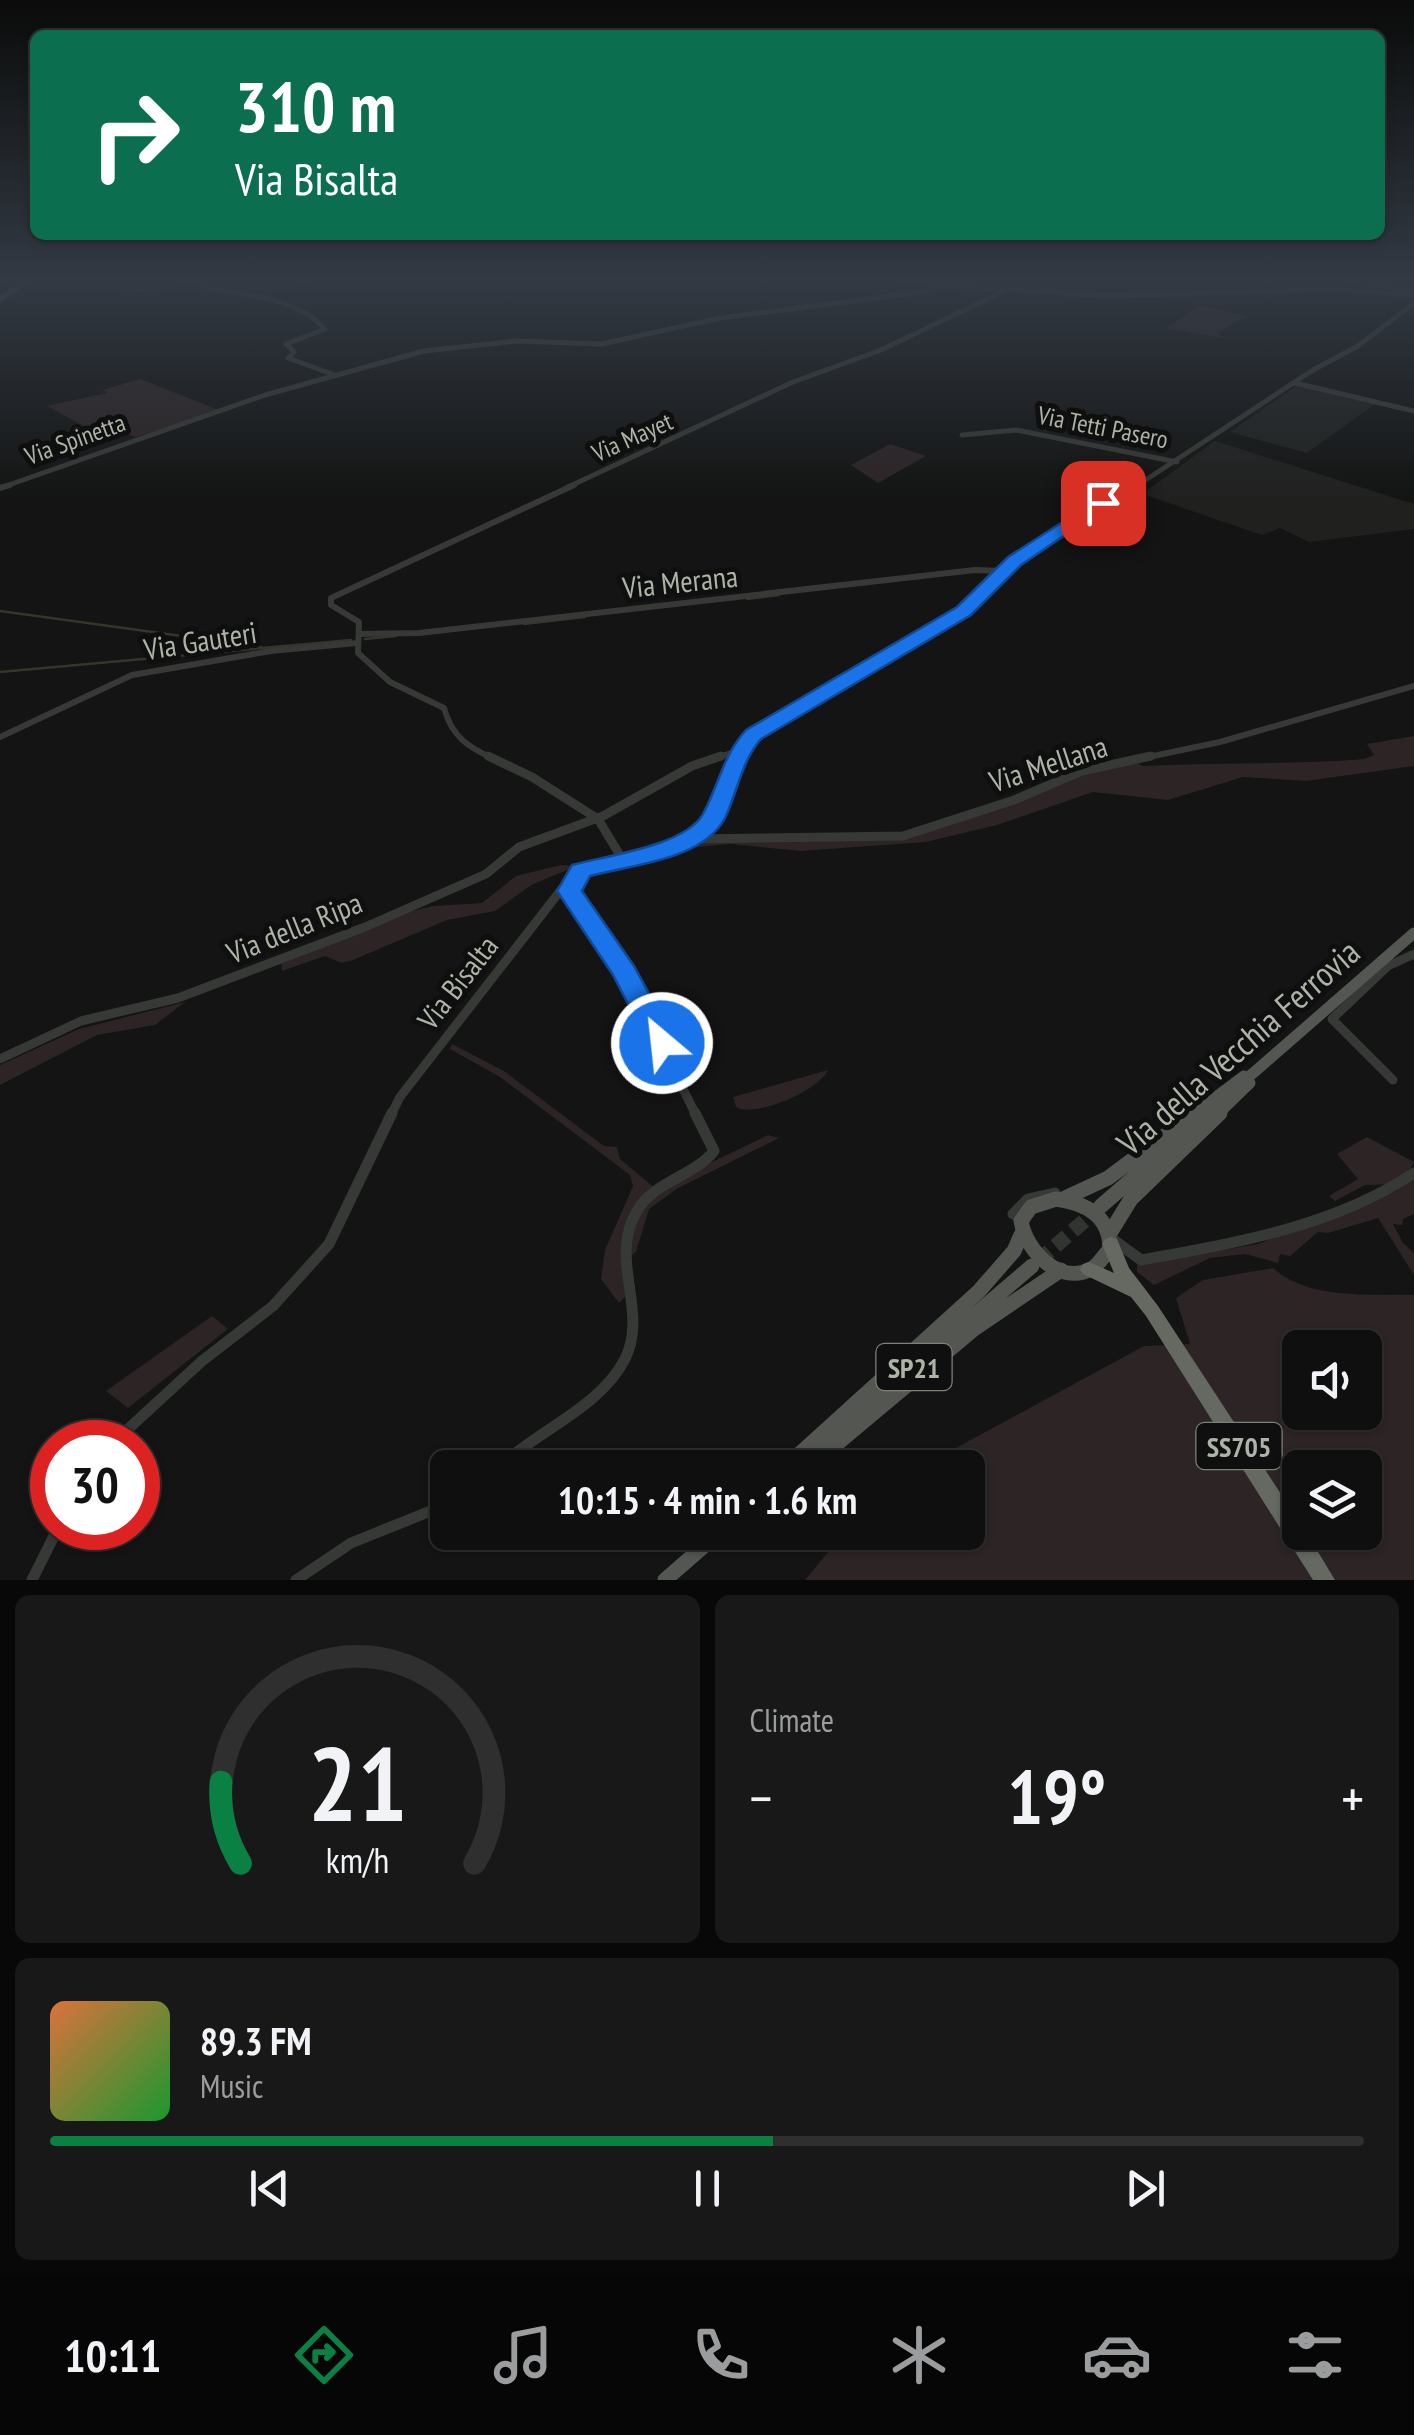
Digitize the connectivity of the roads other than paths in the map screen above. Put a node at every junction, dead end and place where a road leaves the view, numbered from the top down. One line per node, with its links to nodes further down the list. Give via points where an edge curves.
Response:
1 (294, 352): 5 (street, via 288,358)
2 (421, 352): 5 (street, Via Spinetta)
3 (876, 352): 12 (street, Via Mayet, via 793,382 332,596 331,605 359,622)
4 (1349, 352): 6 (street)
5 (335, 376): 10 (street, Via Spinetta)
6 (1295, 383): 7 (street); 9 (street)
7 (1414, 411)
8 (962, 436): 9 (street, Via Tetti Pasero, via 1016,430)
9 (1177, 462): 11 (street)
10 (0, 488)
11 (1004, 570): 12 (street, Via Merana); 15 (street, via 971,606 762,728)
12 (358, 639): 14 (street, Via Gauteri, via 132,674); 16 (street, via 360,657 372,670 444,708 449,727 466,746)
13 (1414, 686): 17 (street, Via Mellana, via 1220,742 1082,771 903,836)
14 (0, 737)
15 (740, 750): 16 (street, Via della Ripa, via 692,766); 17 (street, via 712,819)
16 (596, 818): 18 (street); 25 (street, Via della Ripa, via 519,847 486,874 365,927 178,998 81,1021)
17 (691, 839): 19 (street)
18 (618, 852): 19 (street); 20 (street)
19 (648, 852): 20 (street)
20 (585, 868): 21 (street); 22 (street, Via Bisalta)
21 (570, 891): 22 (street); 39 (street, via 625,972 714,1151 658,1186 630,1224 622,1268 632,1339 615,1371 590,1398)
22 (546, 910): 38 (street, Via Bisalta, via 400,1097 329,1244 273,1306)
23 (1414, 934): 26 (main road, Via della Vecchia Ferrovia)
24 (1414, 954): 27 (street, via 1388,966 1332,1019)
25 (0, 1059)
26 (1262, 1066): 30 (main road, via 1230,1082 1108,1178); 31 (main road, Via della Vecchia Ferrovia); 33 (main road, via 1235,1102 1131,1199)
27 (1394, 1080)
28 (1159, 1102): 32 (street, via 1176,1115 1173,1122 1085,1187 1023,1202 1013,1214)
29 (1414, 1173): 33 (street, via 1384,1193 1260,1239 1141,1260)
30 (1056, 1199): 32 (main road, via 1033,1206); 33 (main road, via 1090,1208)
31 (1101, 1206)
32 (1022, 1226): 36 (main road, via 1034,1256); 40 (main road, via 1014,1251 979,1290)
33 (1111, 1238): 35 (main road, via 1105,1259); 37 (highway, SS705, via 1122,1272)
34 (1032, 1266): 41 (main road, SP21)
35 (1090, 1269): 36 (main road); 37 (highway, SS705)
36 (1061, 1270): 42 (main road, via 974,1329)
37 (1147, 1304): 49 (highway, SS705)
38 (138, 1420)
39 (513, 1450)
40 (804, 1450)
41 (817, 1450)
42 (829, 1450)
43 (430, 1511): 47 (street, via 351,1543)
44 (47, 1550): 46 (street)
45 (699, 1550): 48 (main road)
46 (32, 1580)
47 (296, 1580)
48 (664, 1580)
49 (1325, 1580)

